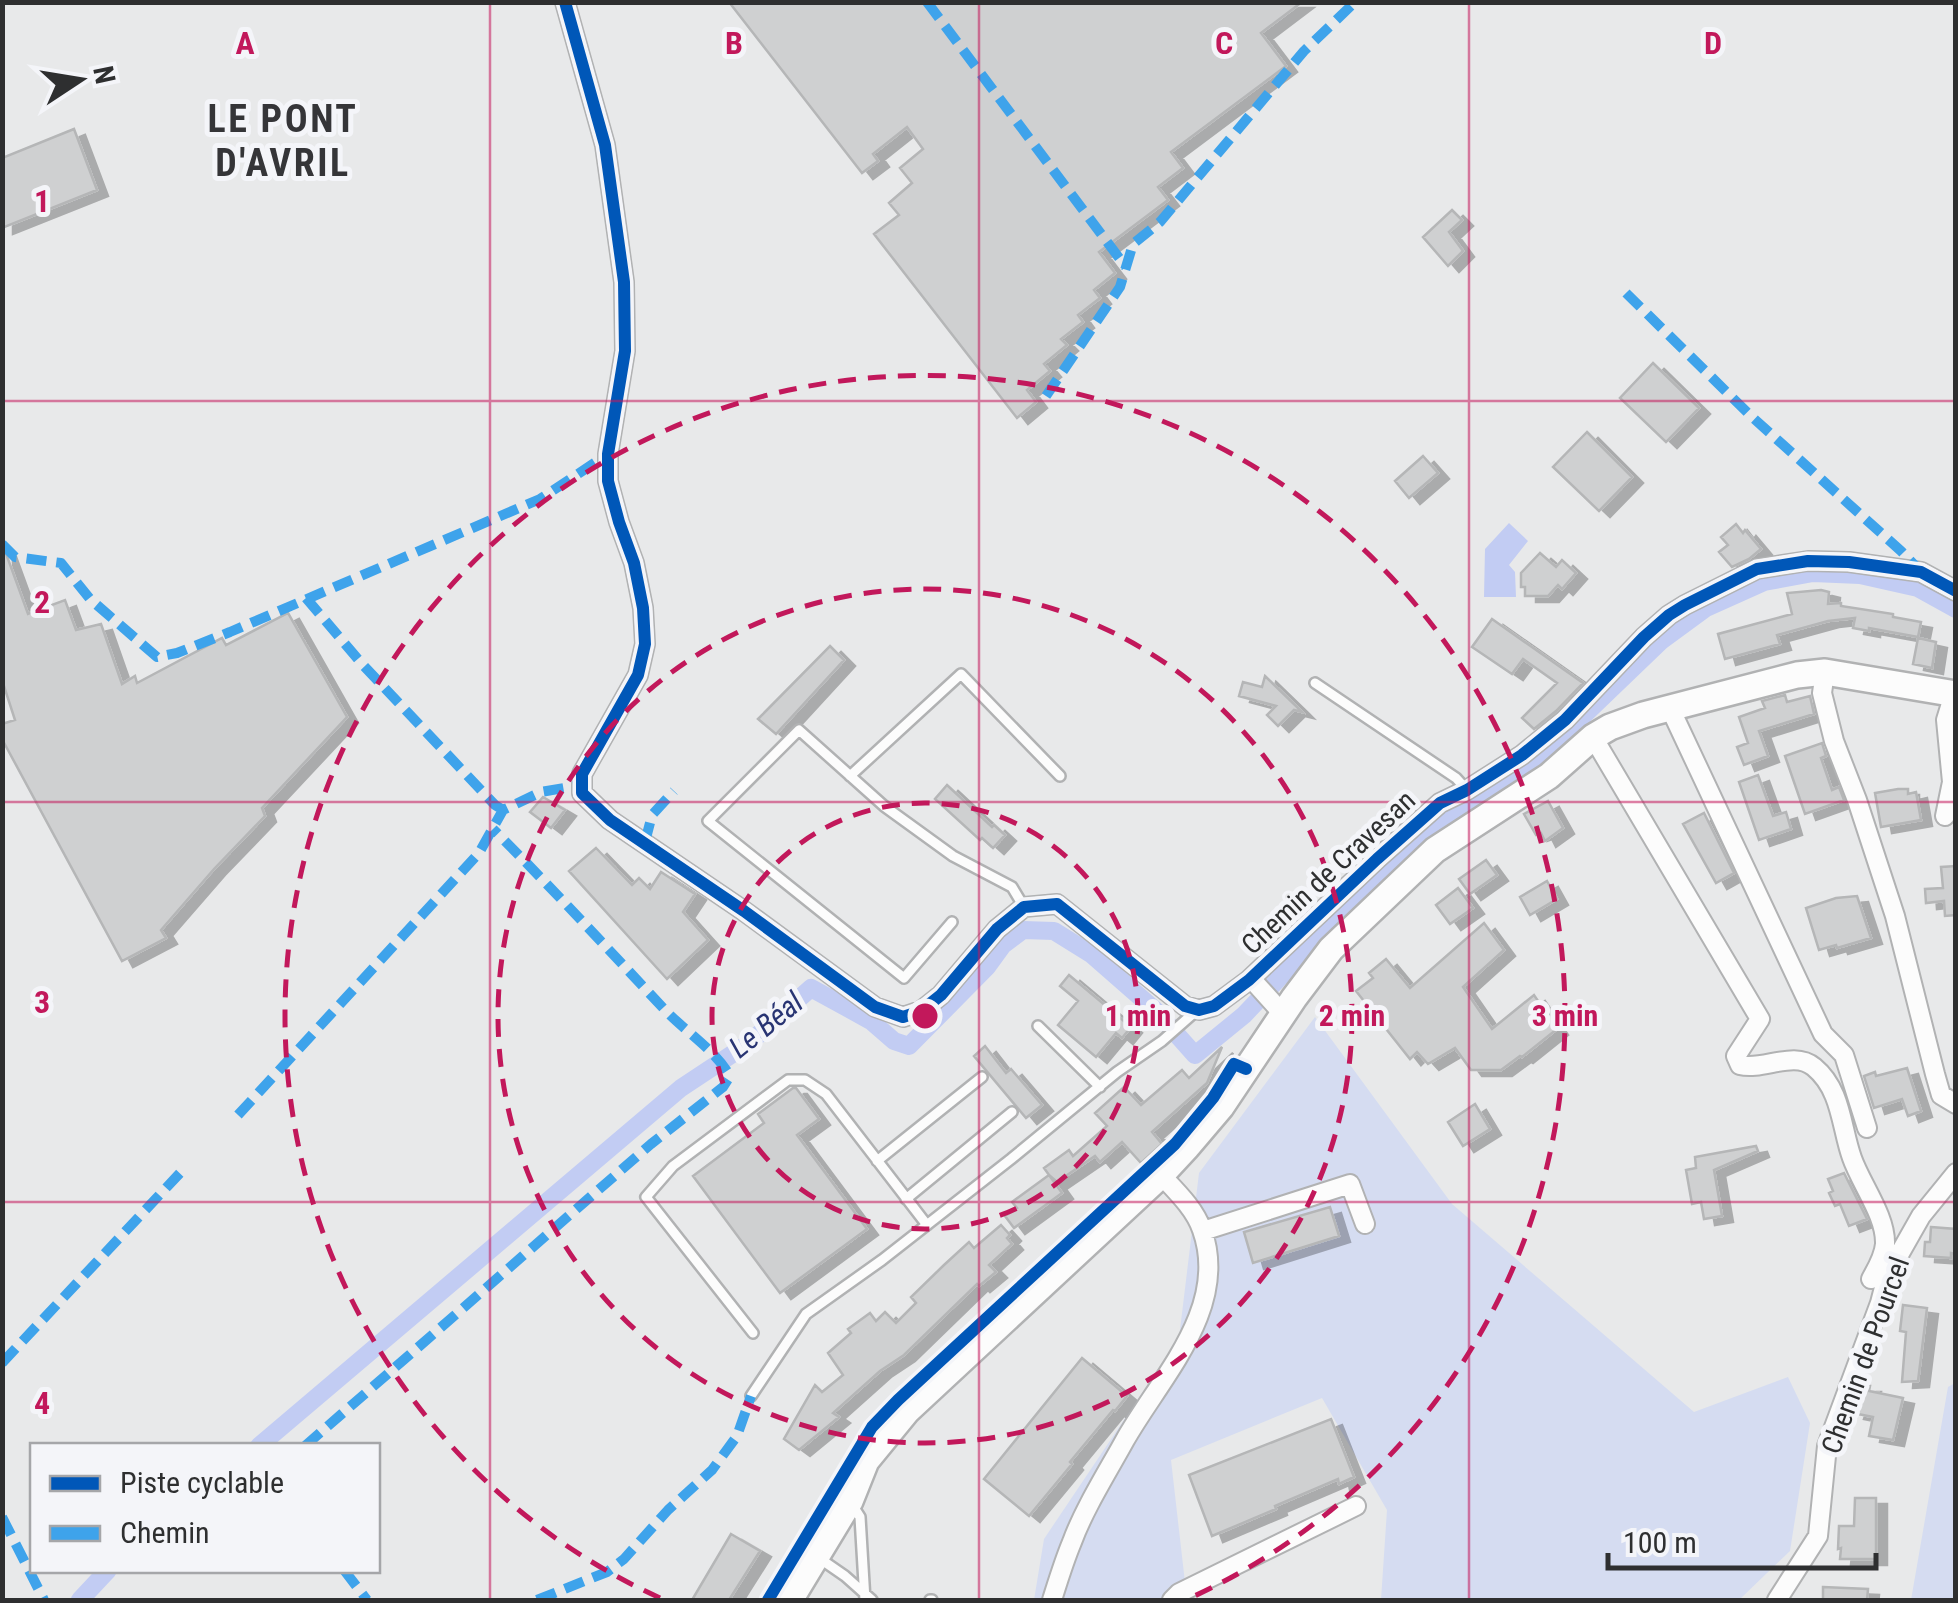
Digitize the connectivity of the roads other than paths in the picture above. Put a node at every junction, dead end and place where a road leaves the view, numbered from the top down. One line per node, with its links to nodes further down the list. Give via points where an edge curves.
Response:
1 (564, 2): 12 (street, via 605,144 624,282 625,350 608,481 634,563 645,644 638,675 582,774 582,793 610,820 875,1007 904,1017 940,995)
2 (1956, 592): 10 (street, Chemin de Cravesan, via 1921,572 1881,565 1808,561 1757,569 1669,615 1564,720)
3 (1825, 672): 5 (main road); 6 (main road); 20 (street, via 1822,693 1834,741 1890,899 1941,1095)
4 (1315, 683): 10 (lane)
5 (1954, 694): 11 (street, via 1946,720 1952,782)
6 (1670, 708): 7 (main road); 22 (street, via 1823,1034 1844,1055)
7 (1594, 737): 15 (main road, via 1549,776 1436,850); 30 (street, via 1760,1019 1736,1056 1740,1066 1812,1064 1829,1084 1886,1241)
8 (850, 776): 9 (lane, via 961,674); 12 (lane, via 953,856 1012,887); 13 (lane, via 799,730 708,821 904,978)
9 (1060, 776)
10 (1467, 790): 14 (street, Chemin de Cravesan, via 1440,803 1364,870)
11 (1945, 816)
12 (1024, 907): 16 (street, via 1057,904 1184,1006)
13 (952, 922)
14 (1252, 982): 15 (street); 16 (street, Chemin de Cravesan)
15 (1277, 1008): 25 (main road, via 1221,1107)
16 (1198, 1010): 19 (lane)
17 (1038, 1026): 19 (lane)
18 (982, 1077): 23 (lane)
19 (1100, 1087): 28 (lane)
20 (1956, 1104)
21 (1012, 1112): 26 (lane)
22 (1867, 1128)
23 (878, 1161): 26 (lane); 31 (lane, via 826,1094 805,1080 788,1080 673,1166 646,1197)
24 (1956, 1173): 40 (street, Chemin de Pourcel, via 1921,1216 1887,1276 1828,1446 1818,1536)
25 (1161, 1175): 29 (street); 33 (main road, via 908,1411 866,1461)
26 (906, 1199): 28 (lane)
27 (1365, 1224): 29 (street, via 1350,1184)
28 (927, 1225): 32 (lane, via 806,1314)
29 (1203, 1231): 38 (street, via 1205,1297 1186,1348 1126,1437 1072,1539)
30 (1871, 1279)
31 (753, 1333)
32 (750, 1396)
33 (850, 1501): 35 (main road); 36 (lane, via 860,1517)
34 (1356, 1506): 39 (street)
35 (817, 1556): 36 (lane); 37 (main road)
36 (867, 1599)
37 (790, 1600)
38 (1052, 1600)
39 (1172, 1600)
40 (1777, 1600)

